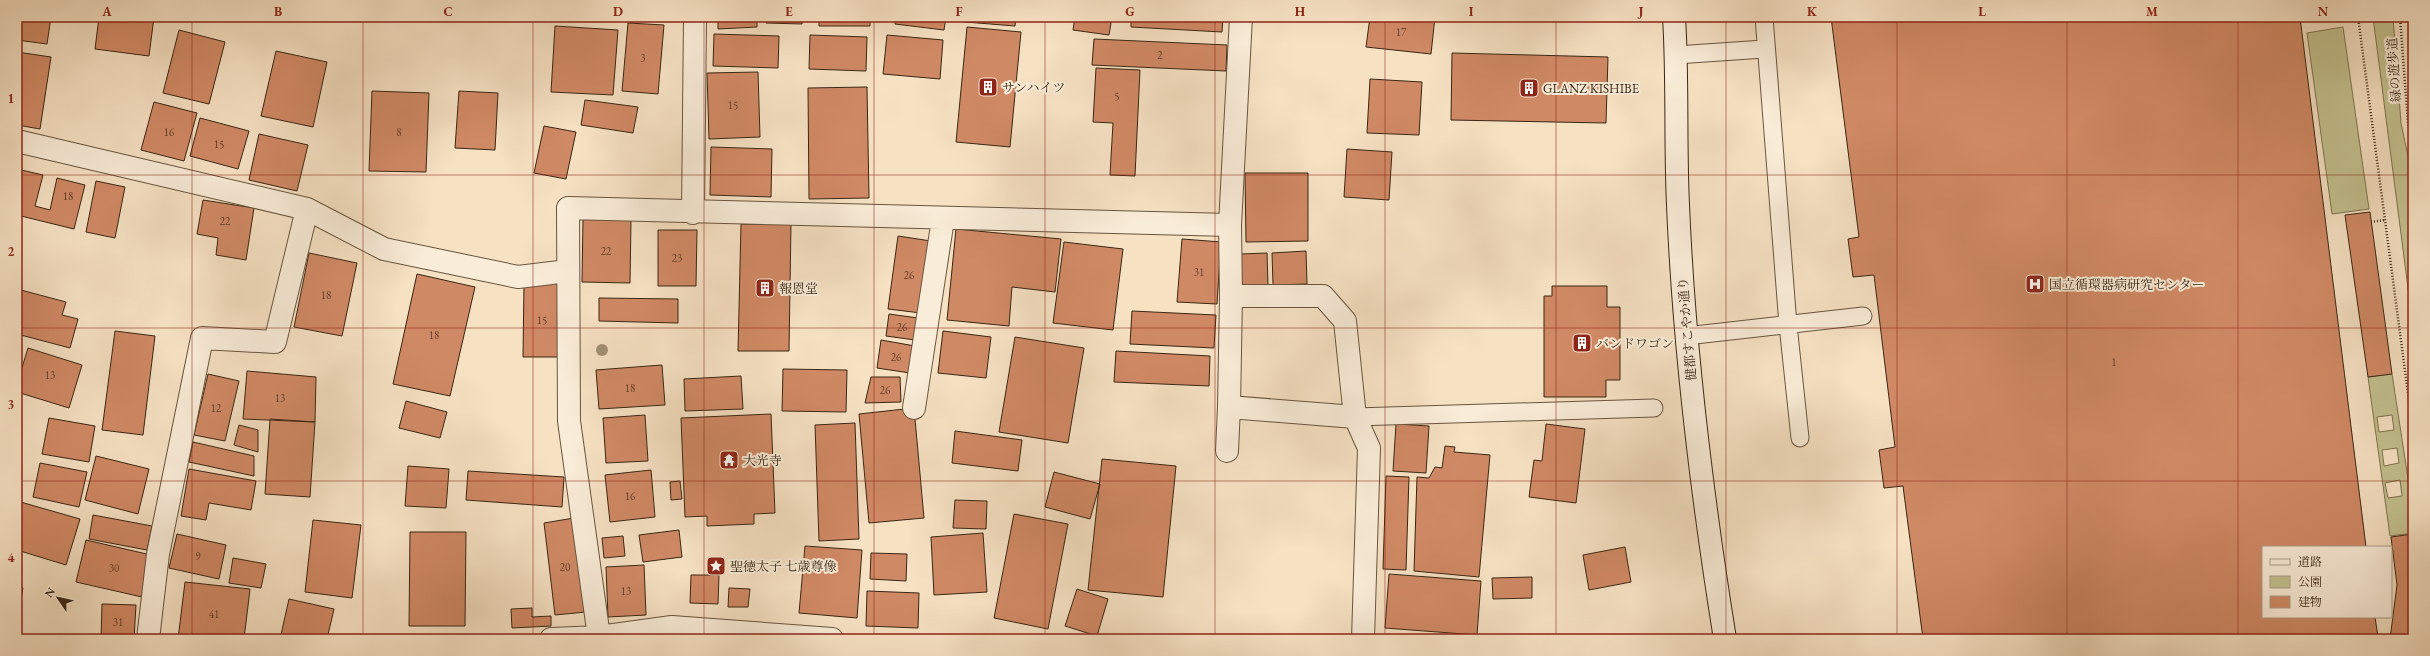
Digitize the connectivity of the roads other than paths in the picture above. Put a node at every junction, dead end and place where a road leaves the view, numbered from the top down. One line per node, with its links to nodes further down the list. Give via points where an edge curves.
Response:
1 (695, 17): 9 (street)
2 (1241, 17): 11 (street)
3 (1674, 17): 6 (street, 健都すこやか通り)
4 (1764, 17): 5 (lane)
5 (1764, 49): 6 (lane); 15 (lane)
6 (1676, 55): 16 (street, 健都すこやか通り, via 1678,205)
7 (17, 141): 8 (street)
8 (307, 209): 12 (street, via 384,249 518,277); 25 (street, via 275,342 202,338 158,554)
9 (693, 213): 10 (street); 12 (street, via 568,208)
10 (943, 219): 11 (street); 18 (street)
11 (1230, 225): 13 (street)
12 (568, 271): 23 (street, via 569,421)
13 (1231, 296): 17 (street); 20 (street, via 1323,296 1344,321)
14 (1863, 316): 15 (lane)
15 (1788, 324): 16 (lane); 21 (lane)
16 (1686, 336): 29 (street, 健都すこやか通り)
17 (1230, 407): 20 (street); 22 (street)
18 (914, 408)
19 (1654, 408): 20 (lane)
20 (1355, 417): 28 (street, via 1369,448)
21 (1800, 438)
22 (1227, 451)
23 (599, 637): 24 (street, via 672,627); 26 (street)
24 (763, 637): 27 (street)
25 (148, 639)
26 (552, 639)
27 (832, 639)
28 (1363, 639)
29 (1722, 639)

